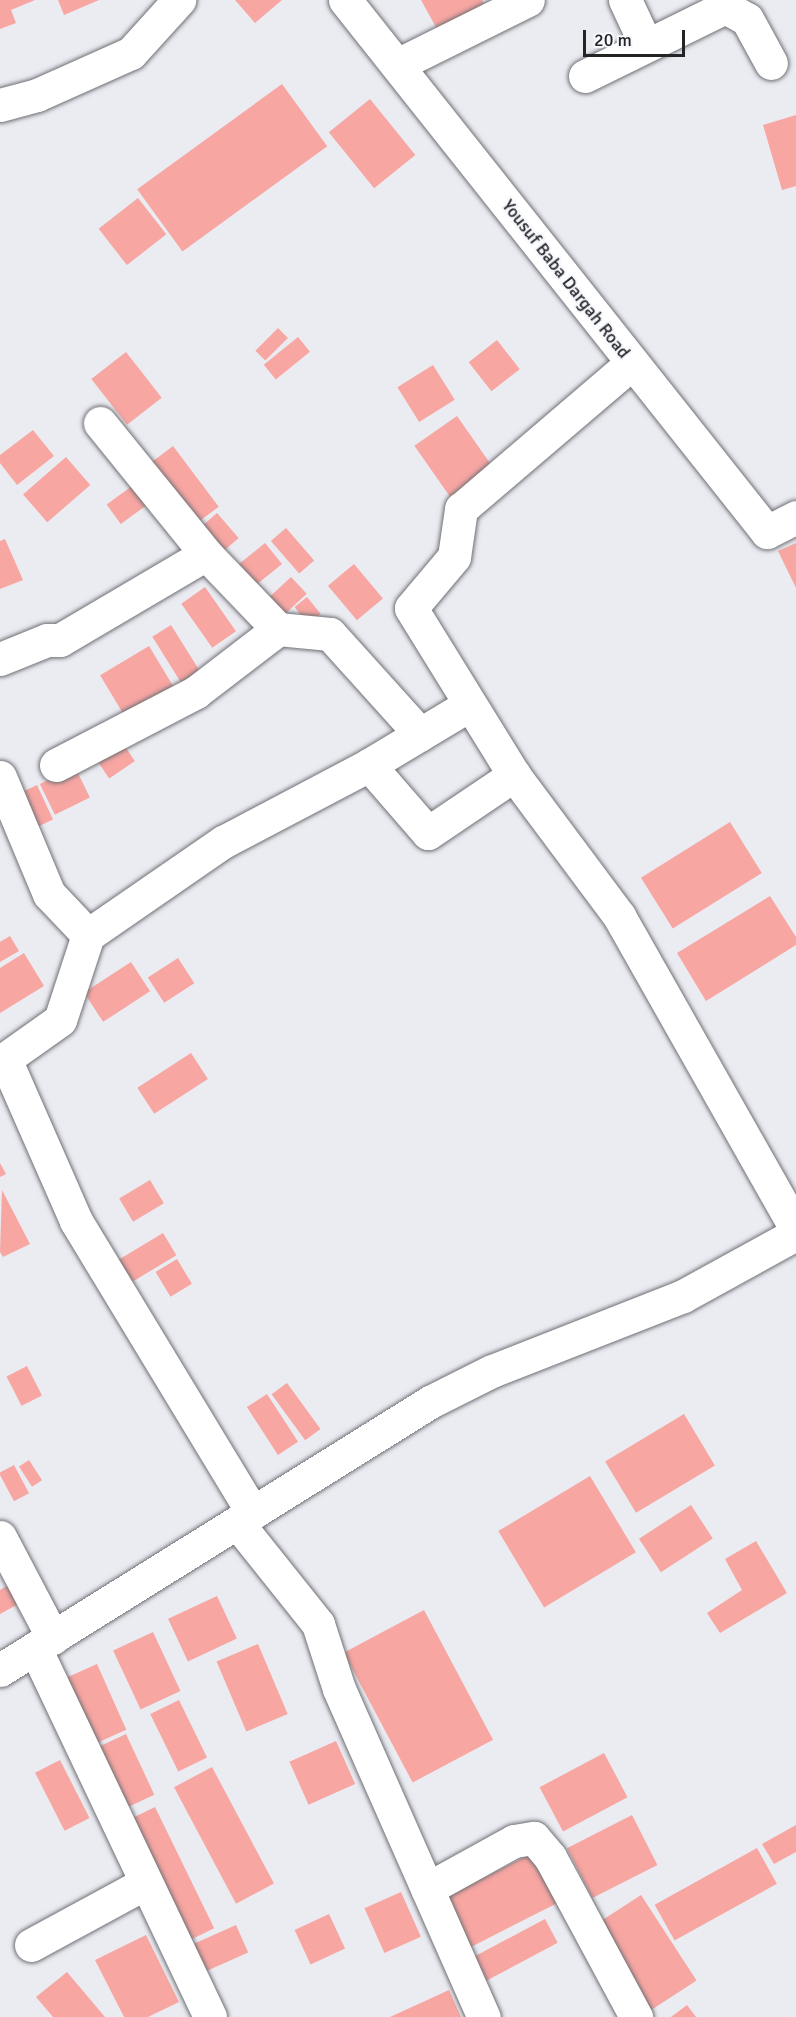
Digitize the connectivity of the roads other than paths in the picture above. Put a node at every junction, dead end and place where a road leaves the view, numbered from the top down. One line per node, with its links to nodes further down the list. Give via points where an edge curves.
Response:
1 (179, 0): 9 (street, via 130,53 37,95)
2 (345, 0): 7 (street, Yousuf Baba Dargah Road)
3 (528, 0): 7 (street)
4 (625, 0): 5 (street)
5 (646, 45): 6 (street, via 725,7 747,19); 8 (street)
6 (771, 63)
7 (397, 65): 10 (street, Yousuf Baba Dargah Road)
8 (585, 76)
9 (0, 105)
10 (632, 363): 12 (street, Yousuf Baba Dargah Road, via 767,532); 16 (street, via 461,509 454,556 411,608)
11 (100, 423): 13 (street)
12 (796, 517)
13 (206, 554): 14 (street); 15 (street, via 60,640 46,640)
14 (278, 629): 17 (street, via 330,634); 18 (street, via 196,692)
15 (0, 659)
16 (469, 705): 17 (street); 20 (street)
17 (420, 734): 19 (street)
18 (56, 765)
19 (369, 765): 20 (street, via 428,832); 23 (street, via 222,842)
20 (514, 775): 25 (street, via 619,916)
21 (0, 777): 22 (street)
22 (10, 838): 23 (street, via 50,894)
23 (88, 935): 24 (street, via 60,1020)
24 (3, 1061): 27 (street, via 76,1221)
25 (796, 1229)
26 (796, 1234): 27 (street, via 683,1296 492,1371 441,1397)
27 (246, 1519): 29 (street); 32 (street, via 318,1624 339,1689)
28 (0, 1537): 29 (street)
29 (44, 1643): 30 (street); 31 (street)
30 (0, 1670)
31 (145, 1883): 33 (street); 34 (street)
32 (427, 1889): 35 (street); 36 (street, via 514,1841 534,1838 550,1857)
33 (31, 1945)
34 (201, 2013)
35 (484, 2017)
36 (636, 2017)

